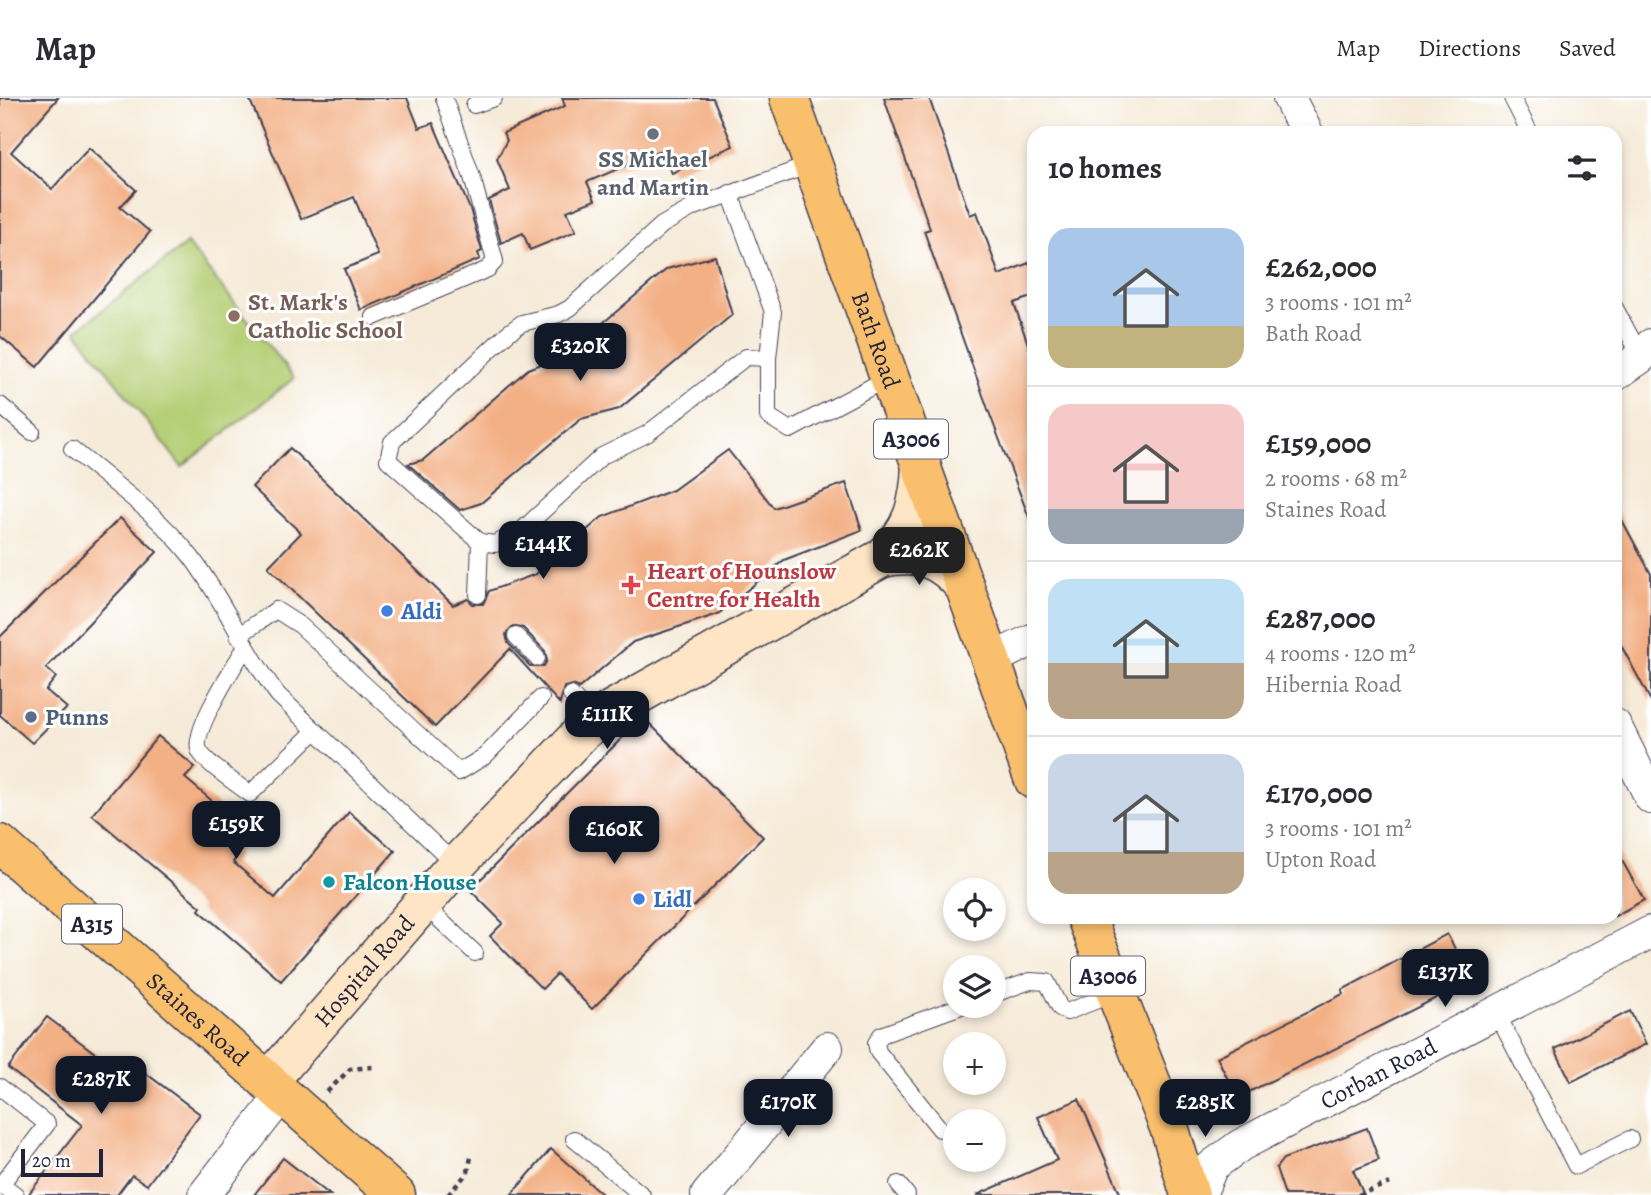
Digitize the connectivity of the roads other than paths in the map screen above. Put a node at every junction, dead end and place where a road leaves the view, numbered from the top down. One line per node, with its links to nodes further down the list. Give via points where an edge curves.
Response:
1 (444, 98): 11 (lane, via 495,261 488,269)
2 (495, 98): 6 (lane)
3 (789, 98): 9 (main road, Bath Road / A3006)
4 (1289, 98): 7 (street)
5 (1512, 98): 8 (lane)
6 (474, 105)
7 (1303, 126)
8 (1526, 126)
9 (812, 164): 10 (lane); 16 (main road, Bath Road / A3006)
10 (730, 193): 14 (lane, via 773,312); 21 (lane, via 662,225 570,308 522,323 508,333 392,442 388,460)
11 (374, 317)
12 (1622, 317): 13 (lane)
13 (1646, 351): 15 (street)
14 (768, 358): 16 (lane, via 768,416 790,430); 21 (lane, via 746,357 647,435 602,456 521,531 495,544)
15 (1622, 370)
16 (888, 378): 20 (main road, Bath Road / A3006)
17 (0, 405): 18 (lane)
18 (32, 432)
19 (72, 449): 26 (lane, via 166,528 193,560)
20 (921, 463): 22 (street, Hospital Road, via 918,505 910,526); 23 (main road, Bath Road / A3006)
21 (480, 542): 24 (lane)
22 (883, 558): 23 (street, via 906,555 933,560 950,569); 36 (street, Hospital Road, via 611,710 584,708 581,733)
23 (965, 587): 29 (main road, Bath Road / A3006)
24 (478, 595)
25 (516, 636): 28 (lane)
26 (242, 642): 30 (lane, via 276,610 301,626 459,772 485,756); 31 (lane, via 278,695); 31 (lane, via 198,742 202,754 250,794)
27 (1027, 642): 29 (street)
28 (537, 658)
29 (992, 659): 33 (main road, Bath Road / A3006)
30 (541, 698)
31 (315, 731): 36 (lane)
32 (1622, 739): 34 (street)
33 (1027, 760)
34 (1651, 798)
35 (0, 844): 47 (main road, Staines Road / A315)
36 (456, 864): 37 (street, Hospital Road)
37 (422, 903): 40 (lane); 47 (street, Hospital Road)
38 (1089, 924): 42 (main road, A3006)
39 (1651, 932): 44 (street, Corban Road)
40 (475, 953)
41 (1006, 990): 42 (lane, via 1039,980 1047,982 1067,1012)
42 (1115, 993): 57 (main road, A3006, via 1170,1130)
43 (943, 1013): 48 (lane, via 881,1035 876,1043 878,1052)
44 (1496, 1013): 50 (lane, via 1576,1166); 58 (street, Corban Road, via 1241,1144 1212,1166)
45 (827, 1048): 52 (street)
46 (0, 1087): 51 (lane, via 47,1124)
47 (285, 1098): 54 (street); 55 (main road, Staines Road / A315)
48 (940, 1129)
49 (574, 1139): 56 (lane)
50 (1630, 1139)
51 (1, 1185): 53 (lane)
52 (720, 1190)
53 (16, 1195)
54 (204, 1195)
55 (396, 1195)
56 (642, 1195)
57 (1190, 1195)
58 (1200, 1195)

